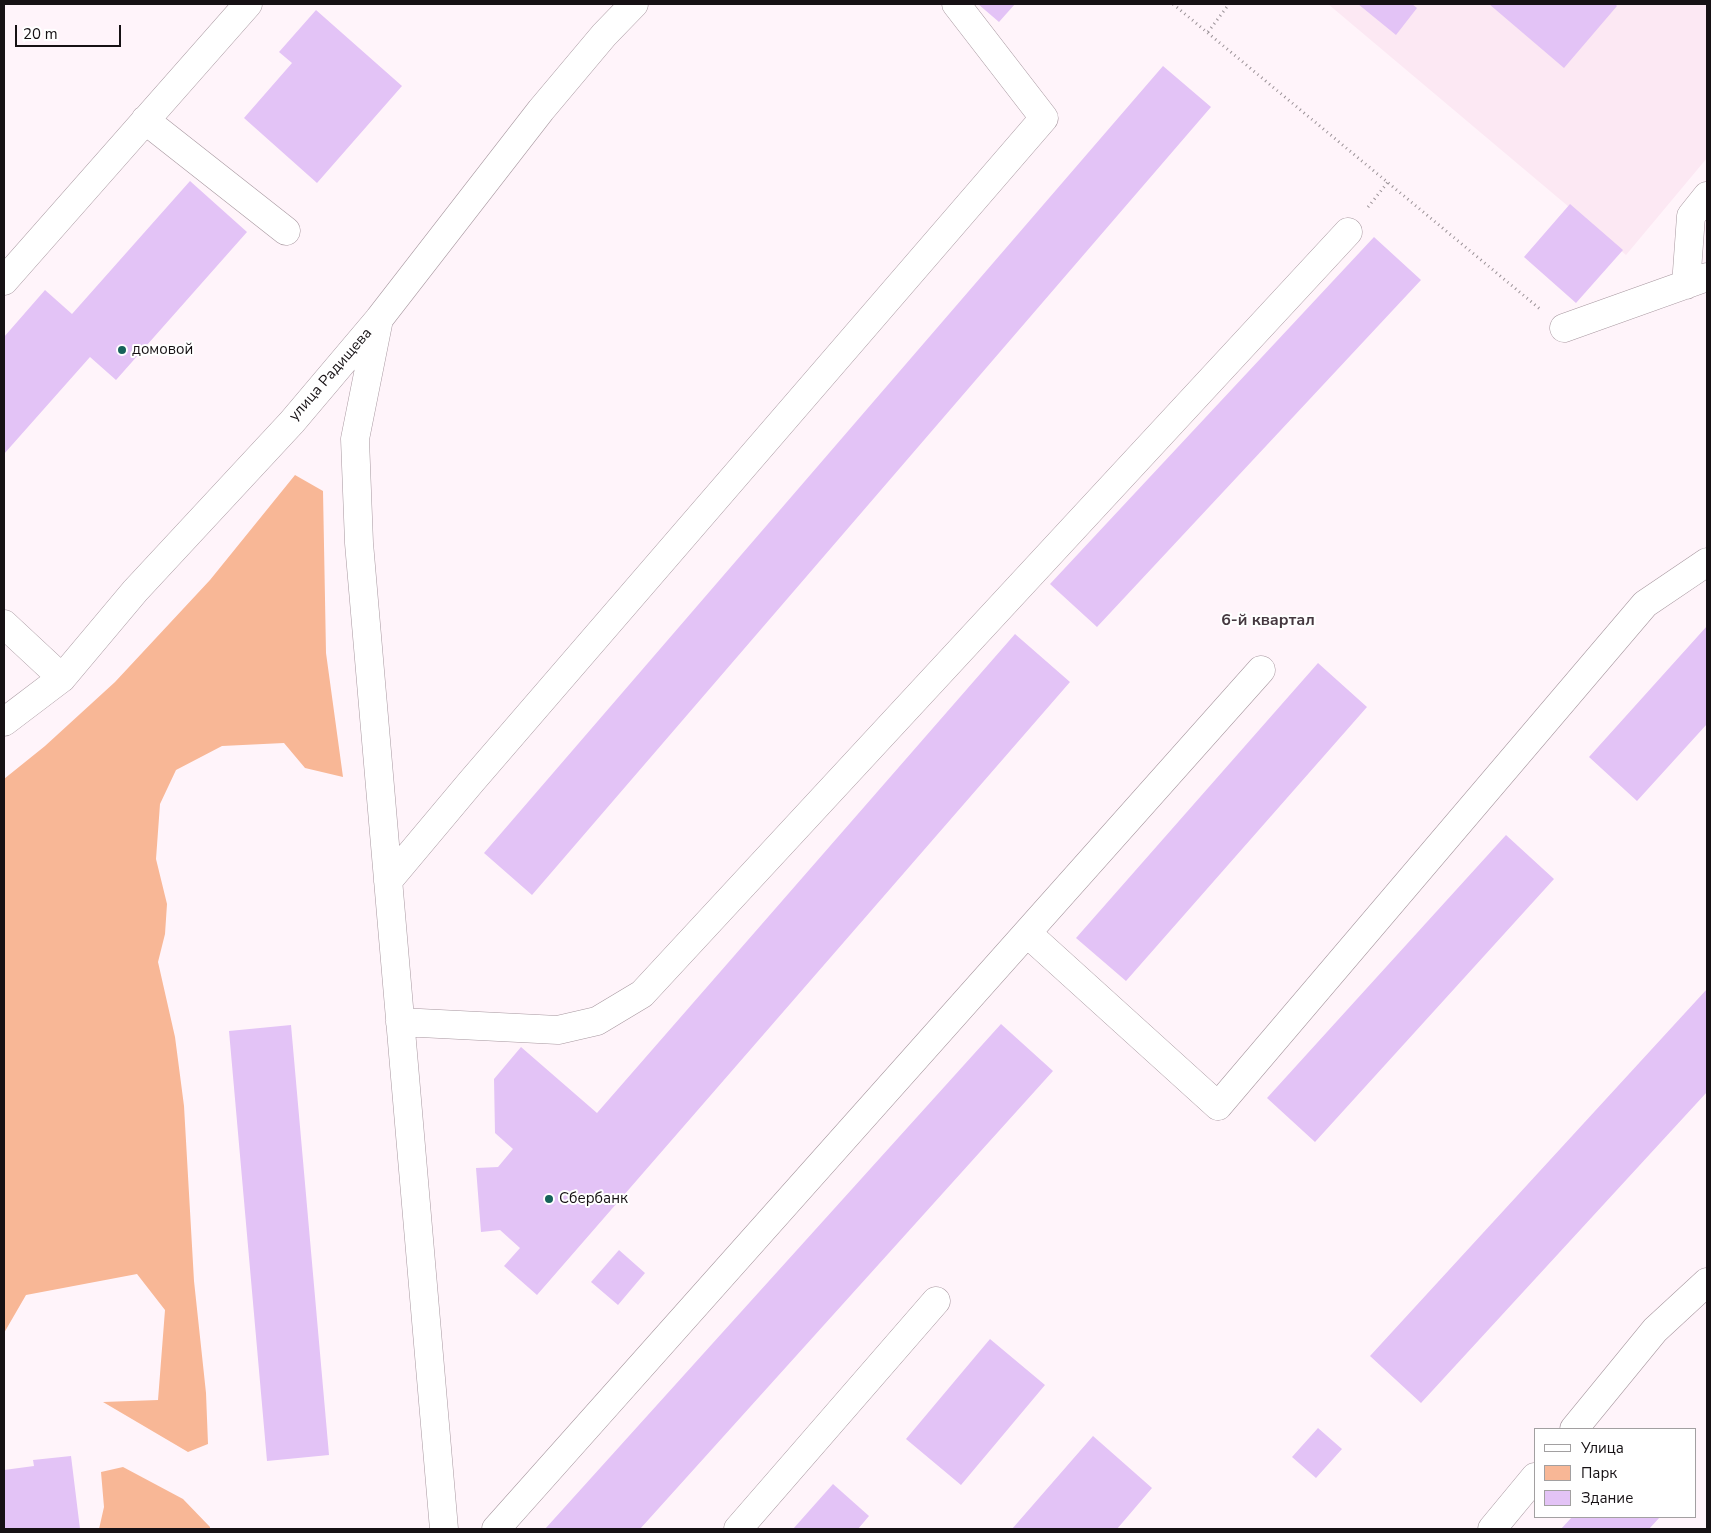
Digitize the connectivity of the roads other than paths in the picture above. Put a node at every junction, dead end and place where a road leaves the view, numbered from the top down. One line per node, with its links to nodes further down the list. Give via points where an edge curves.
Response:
1 (248, 4): 4 (street)
2 (634, 4): 10 (street, улица Радищева, via 604,34 541,110)
3 (956, 4): 17 (street, via 1044,118)
4 (145, 120): 6 (street); 8 (street)
5 (1707, 196): 9 (street, via 1691,216)
6 (286, 231)
7 (1348, 232): 19 (street, via 642,994 597,1021 558,1030)
8 (4, 281)
9 (1696, 281): 11 (street)
10 (379, 319): 15 (street, улица Радищева, via 292,422 135,591); 17 (street, via 355,438 359,543)
11 (1564, 328)
12 (1707, 562): 18 (street, via 1645,604 1218,1106)
13 (4, 624): 15 (street)
14 (1261, 670): 18 (street)
15 (62, 678): 16 (street, улица Радищева)
16 (4, 722)
17 (388, 881): 19 (street)
18 (1027, 933): 25 (street)
19 (400, 1022): 24 (street)
20 (1707, 1282): 22 (street, via 1655,1330)
21 (936, 1301): 26 (street)
22 (1575, 1428)
23 (1534, 1478): 27 (street)
24 (444, 1529)
25 (496, 1529)
26 (738, 1529)
27 (1492, 1529)

